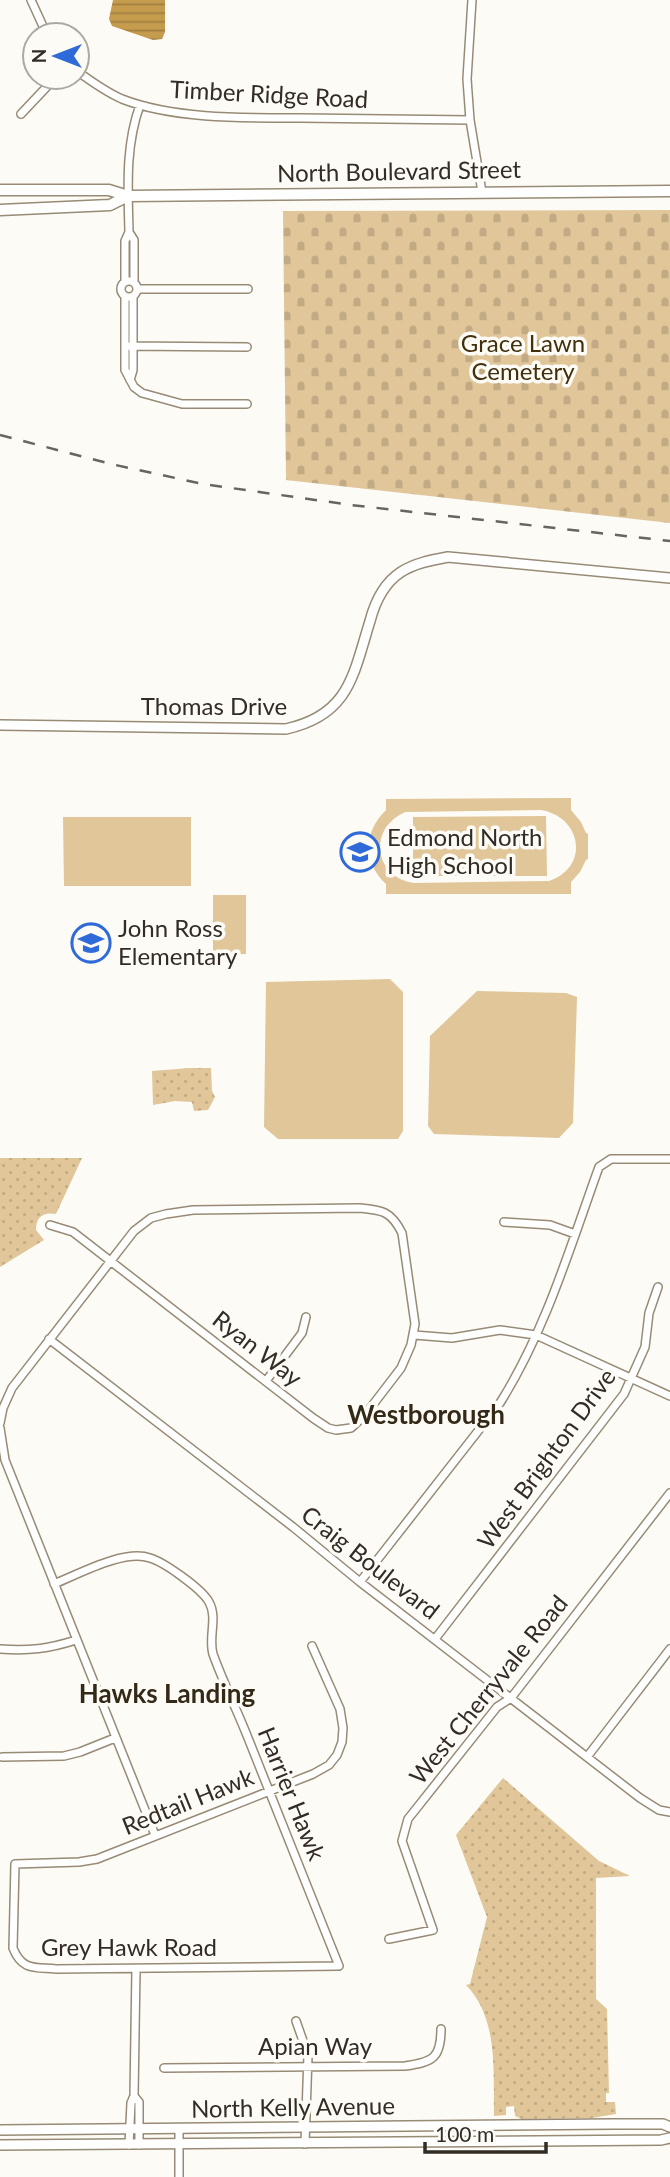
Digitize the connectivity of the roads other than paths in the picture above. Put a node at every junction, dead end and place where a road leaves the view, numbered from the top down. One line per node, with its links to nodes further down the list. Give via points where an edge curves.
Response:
1 (31, 0): 3 (street)
2 (472, 0): 8 (street)
3 (41, 21)
4 (91, 81): 6 (street, Timber Ridge Road)
5 (43, 91): 7 (street)
6 (140, 105): 8 (street, Timber Ridge Road, via 225,117); 12 (street, via 131,133)
7 (21, 114)
8 (470, 120): 11 (street)
9 (0, 190): 12 (main road, North Boulevard Street, via 109,190)
10 (670, 191): 11 (main road, North Boulevard Street)
11 (482, 192): 12 (main road, North Boulevard Street)
12 (128, 196): 13 (main road, North Boulevard Street, via 110,205); 14 (street, via 125,241)
13 (0, 210)
14 (131, 289): 15 (street); 16 (street)
15 (248, 289)
16 (129, 346): 17 (street); 18 (street, via 130,380 142,393 182,404)
17 (247, 347)
18 (247, 404)
19 (670, 578): 20 (street, Thomas Drive, via 448,557 430,560 401,571 381,593 352,679 323,715 306,724 286,729)
20 (0, 724)
21 (670, 1159): 24 (street, via 611,1159 599,1167)
22 (504, 1222): 24 (street, via 550,1225)
23 (50, 1225): 25 (street, Ryan Way, via 73,1232)
24 (575, 1234): 29 (street)
25 (110, 1260): 28 (street, via 134,1231 151,1218 166,1214 381,1210 402,1233 415,1313); 30 (street); 32 (street, Ryan Way)
26 (658, 1287): 31 (street, West Brighton Drive, via 645,1348)
27 (306, 1317): 32 (street, via 302,1333)
28 (414, 1335): 29 (street, via 452,1338 500,1330); 32 (street, Ryan Way, via 401,1368 351,1428 328,1428)
29 (536, 1335): 31 (street); 37 (street, via 500,1402)
30 (49, 1339): 34 (street, via 12,1388); 37 (street, Craig Boulevard)
31 (631, 1378): 33 (street); 39 (street, West Brighton Drive, via 624,1394)
32 (266, 1381)
33 (670, 1396)
34 (0, 1423)
35 (0, 1429): 38 (street, via 5,1460)
36 (670, 1493): 44 (street, West Cherryvale Road)
37 (360, 1582): 39 (street, Craig Boulevard)
38 (54, 1584): 40 (street); 48 (street, Harrier Hawk, via 140,1555 202,1593 213,1612 213,1653)
39 (435, 1639): 44 (street, Craig Boulevard)
40 (76, 1640): 42 (street, via 51,1648); 45 (street)
41 (312, 1646): 48 (street, Redtail Hawk, via 340,1709 342,1742 329,1765)
42 (0, 1649)
43 (670, 1649): 47 (street)
44 (510, 1698): 47 (street, Craig Boulevard); 52 (street, West Cherryvale Road, via 496,1707 408,1819 404,1852 433,1930)
45 (115, 1738): 46 (street, via 64,1756); 50 (street)
46 (2, 1757)
47 (587, 1757): 49 (street, Craig Boulevard, via 640,1798)
48 (269, 1790): 50 (street, Redtail Hawk); 53 (street, Harrier Hawk)
49 (670, 1812)
50 (155, 1835): 51 (street, Redtail Hawk, via 97,1860)
51 (15, 1864): 54 (street, Grey Hawk Road, via 12,1932 18,1960 28,1966 57,1969)
52 (389, 1939)
53 (339, 1966): 54 (street, Grey Hawk Road)
54 (136, 1969): 61 (street, via 134,2096 139,2102)
55 (296, 2021): 57 (street)
56 (441, 2029): 57 (street, Apian Way, via 437,2053 419,2064)
57 (308, 2066): 58 (street, Apian Way); 60 (street)
58 (164, 2068)
59 (670, 2126): 60 (street, North Kelly Avenue)
60 (306, 2128): 62 (street, North Kelly Avenue); 66 (street)
61 (135, 2129): 62 (street, North Kelly Avenue); 63 (street, North Kelly Avenue); 68 (street)
62 (179, 2129): 65 (street)
63 (0, 2130)
64 (670, 2138): 66 (street, North Kelly Avenue)
65 (178, 2144): 66 (street, North Kelly Avenue); 68 (street, North Kelly Avenue); 69 (street)
66 (305, 2144)
67 (0, 2145): 68 (street, North Kelly Avenue)
68 (134, 2145)
69 (179, 2177)

